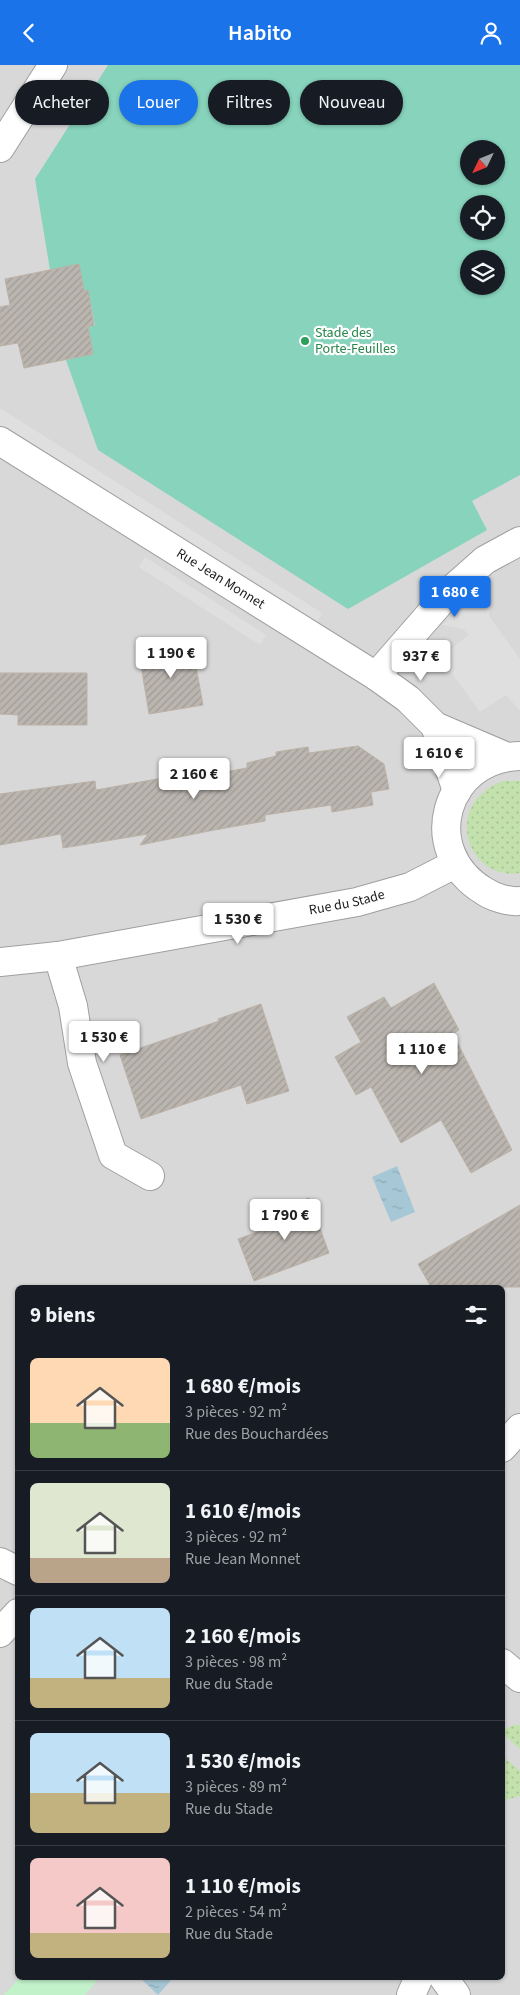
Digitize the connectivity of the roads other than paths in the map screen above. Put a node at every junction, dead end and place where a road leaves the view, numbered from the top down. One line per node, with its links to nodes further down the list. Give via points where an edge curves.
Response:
1 (53, 65): 2 (street)
2 (0, 148)
3 (0, 441): 5 (street, Rue Jean Monnet)
4 (520, 541): 5 (street, via 484,560 451,590)
5 (376, 676): 6 (street, Rue Jean Monnet, via 408,699)
6 (435, 726): 7 (street, Rue Jean Monnet); 8 (street, Rue Jean Monnet)
7 (512, 756): 8 (street, via 483,764 465,778)
8 (457, 791): 9 (street, via 446,819 447,843)
9 (455, 864): 10 (street, via 471,883 492,896); 11 (street, Rue du Stade, via 410,887 357,902)
10 (520, 901)
11 (58, 956): 12 (street, Rue du Stade); 13 (street, via 73,1006 82,1063 113,1155)
12 (0, 962)
13 (150, 1176)
14 (520, 1428): 15 (street)
15 (505, 1445)
16 (0, 1563): 17 (street)
17 (15, 1570)
18 (15, 1616): 19 (street)
19 (0, 1633)
20 (505, 1666): 21 (street)
21 (520, 1678)
22 (418, 1980): 24 (street)
23 (445, 1980): 25 (street)
24 (411, 1995)
25 (456, 1995)

